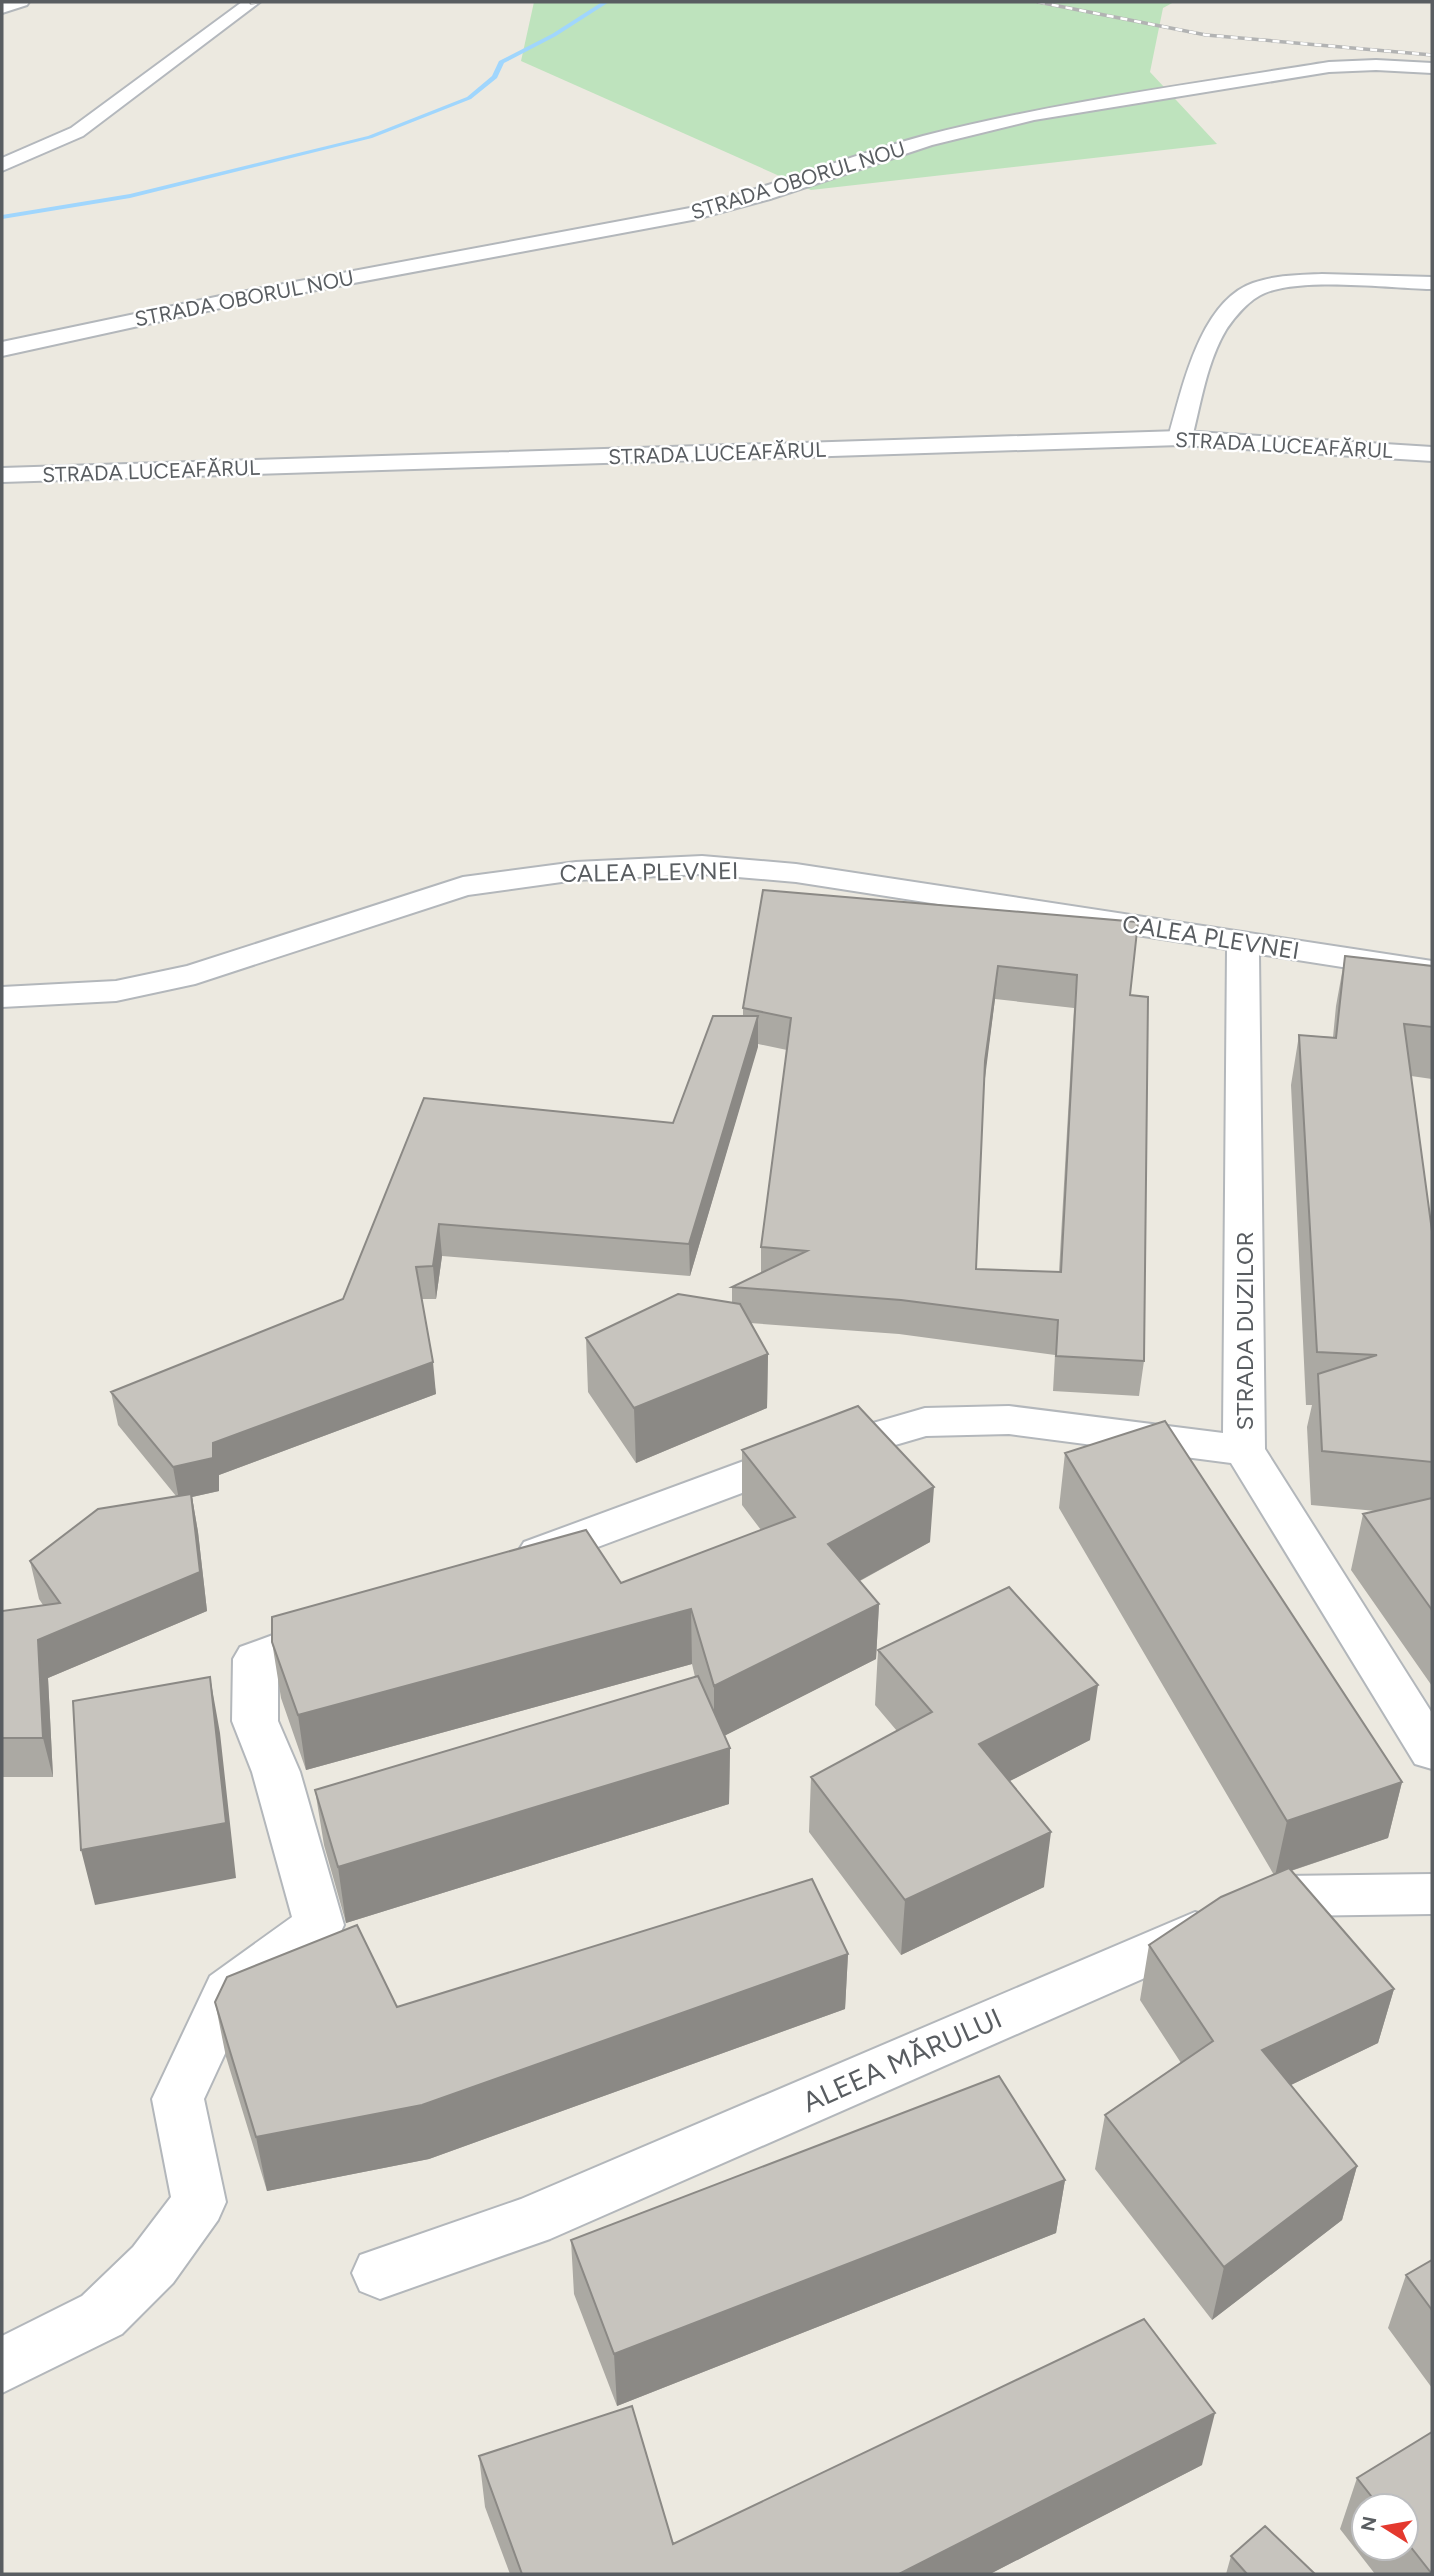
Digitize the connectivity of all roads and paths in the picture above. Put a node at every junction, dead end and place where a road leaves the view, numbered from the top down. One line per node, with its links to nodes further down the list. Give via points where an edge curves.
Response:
1 (21, 2): 3 (street)
2 (252, 2): 5 (street, via 78,132)
3 (2, 8)
4 (1432, 68): 7 (street, STRADA OBORUL NOU, via 1329,67 1034,115 926,141 692,214 225,301)
5 (2, 165)
6 (1432, 283): 8 (street, via 1293,282 1259,288 1216,330)
7 (2, 349)
8 (1180, 438): 9 (street, STRADA LUCEAFĂRUL); 10 (street, STRADA LUCEAFĂRUL)
9 (1432, 454)
10 (2, 475)
11 (1243, 941): 12 (street, CALEA PLEVNEI); 13 (street, CALEA PLEVNEI, via 796,873 702,865 576,871 463,886 195,974 116,990); 14 (street, STRADA DUZILOR)
12 (1432, 971)
13 (2, 997)
14 (1244, 1450): 15 (street, via 1009,1420 925,1422 767,1468); 17 (street, STRADA DUZILOR)
15 (505, 1566)
16 (360, 1620): 20 (street, via 256,1659 255,1721 276,1772 319,1926 228,1991 178,2099 199,2202 153,2264 102,2315)
17 (1432, 1751)
18 (1432, 1894): 19 (street, ALEEA MĂRULUI, via 1284,1896 531,2221)
19 (380, 2273)
20 (2, 2365)

